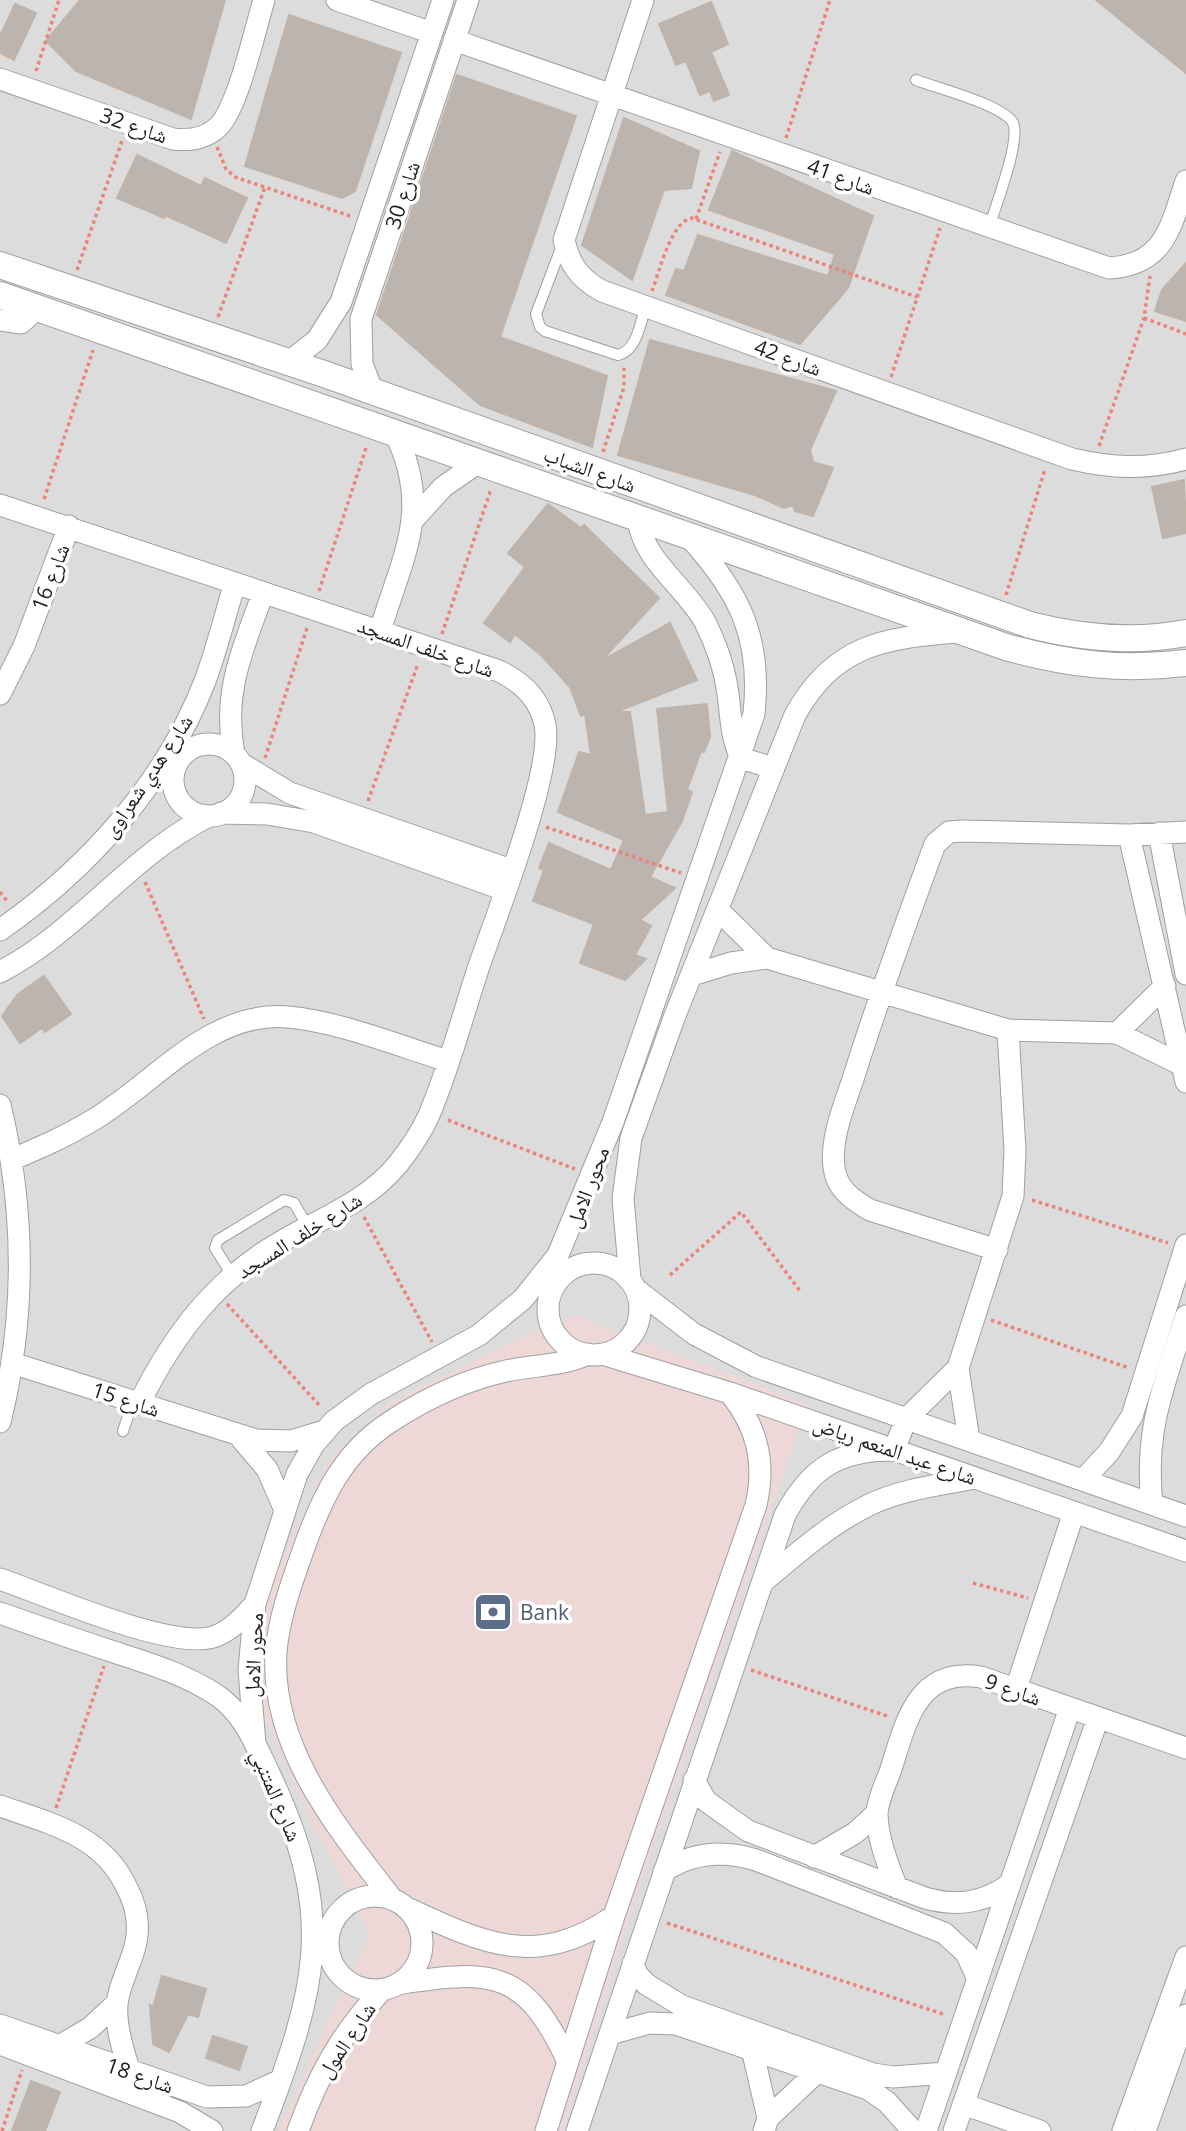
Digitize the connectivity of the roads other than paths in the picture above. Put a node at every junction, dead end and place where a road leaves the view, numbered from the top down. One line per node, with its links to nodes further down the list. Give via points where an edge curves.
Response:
1 (264, 0): 8 (street, شارع 32, via 227,116 211,132 186,141)
2 (337, 0): 6 (street)
3 (443, 0): 6 (street, شارع 30)
4 (468, 0): 7 (street, شارع 30)
5 (643, 0): 10 (street)
6 (432, 33): 15 (street, شارع 30)
7 (454, 40): 10 (street, شارع 41); 16 (street, شارع 30)
8 (0, 79)
9 (916, 80): 12 (lane, via 1002,111 1013,123 1015,138)
10 (611, 95): 12 (street, شارع 41); 13 (street)
11 (1186, 181): 12 (street, شارع 41, via 1171,227 1153,253 1125,267 1109,268)
12 (989, 228)
13 (564, 240): 18 (street, شارع 42, via 572,265 590,285); 18 (lane, via 536,314 540,327 618,355 632,345)
14 (0, 265): 21 (street, شارع الشباب)
15 (350, 274): 16 (street); 22 (street, شارع 30, via 327,328)
16 (373, 283): 24 (street, شارع 30, via 359,334 362,364)
17 (0, 295): 19 (street, شارع الشباب)
18 (646, 306): 26 (street, شارع 42, via 1093,464 1137,468)
19 (38, 308): 20 (street, via 21,323); 23 (street, شارع الشباب)
20 (0, 320)
21 (211, 335): 22 (street, شارع الشباب); 23 (street)
22 (289, 362): 24 (street, شارع الشباب)
23 (201, 363): 25 (street, شارع الشباب)
24 (373, 392): 28 (street, شارع الشباب)
25 (394, 431): 27 (street, شارع الشباب); 30 (street, via 410,466)
26 (1186, 458)
27 (489, 465): 30 (street, via 443,487); 31 (street, شارع الشباب)
28 (647, 489): 31 (street); 36 (street, شارع الشباب)
29 (0, 505): 32 (street, شارع 16)
30 (414, 519): 37 (street)
31 (638, 519): 33 (street, شارع الشباب); 43 (street, via 646,546 691,600 715,645 728,694 733,739)
32 (69, 526): 34 (street, شارع خلف المسجد); 41 (street, شارع 16, via 24,646)
33 (690, 538): 38 (street, شارع الشباب); 43 (street, محور الامل, via 729,585 748,626 755,703)
34 (235, 583): 35 (street, شارع خلف المسجد); 42 (street, شارع هدي شعراوى)
35 (263, 593): 37 (street, شارع خلف المسجد); 44 (street, via 230,696 229,716)
36 (967, 602): 38 (street); 39 (street, شارع الشباب, via 1049,630 1087,637 1145,639)
37 (380, 631): 52 (street, شارع خلف المسجد, via 512,677 534,698 545,725 545,755)
38 (957, 632): 40 (street, شارع الشباب, via 1079,664 1136,668); 45 (street, محور الامل, via 897,637 842,660 807,694)
39 (1186, 633)
40 (1186, 663)
41 (0, 694)
42 (179, 746): 44 (street, via 213,743); 46 (street); 47 (street, شارع هدي شعراوى)
43 (741, 758): 45 (street); 71 (street, محور الامل, via 613,1122)
44 (238, 759): 48 (street, via 243,793 230,809); 52 (street, via 290,793)
45 (773, 768): 54 (street, محور الامل)
46 (173, 785): 47 (street); 48 (street, via 182,803 199,814)
47 (134, 802): 55 (street, شارع هدي شعراوى, via 72,875)
48 (215, 815): 53 (street, via 289,816 314,822); 57 (street, شارع هدي شعراوى, via 172,836 89,909)
49 (1186, 832): 50 (street)
50 (1159, 833): 51 (street); 58 (street)
51 (1129, 835): 60 (street); 61 (street, via 961,831 940,837)
52 (512, 870): 53 (street, شارع خلف المسجد)
53 (505, 890): 64 (street, شارع خلف المسجد)
54 (718, 910): 56 (street); 59 (street, محور الامل)
55 (0, 930)
56 (767, 958): 59 (street); 61 (street)
57 (1, 973)
58 (1186, 974)
59 (692, 975): 73 (street, محور الامل, via 631,1138 623,1199)
60 (1165, 986): 63 (street); 65 (street)
61 (880, 994): 62 (street); 70 (street, via 840,1123 833,1166 838,1184 852,1200 870,1210)
62 (1008, 1030): 63 (street); 70 (street, via 1013,1196)
63 (1117, 1033): 65 (street)
64 (448, 1060): 67 (street, via 306,1019 244,1021 211,1035 93,1120); 68 (street, شارع خلف المسجد, via 420,1133 395,1168 355,1202)
65 (1184, 1074)
66 (0, 1105): 67 (street)
67 (11, 1160): 79 (street, via 20,1263)
68 (308, 1227): 72 (street, شارع خلف المسجد); 72 (lane, via 294,1203 285,1200 218,1240 215,1248)
69 (1186, 1247): 81 (street)
70 (997, 1250): 80 (street)
71 (558, 1255): 74 (street); 75 (street, محور الامل)
72 (232, 1275): 83 (street, شارع خلف المسجد, via 168,1349)
73 (633, 1285): 74 (street, via 620,1270 593,1262 567,1271); 78 (street, via 640,1318 635,1331 615,1350); 84 (street, شارع عبد المنعم رياض, via 694,1334 736,1357)
74 (554, 1287): 75 (street); 78 (street, via 548,1306 555,1332 575,1351)
75 (523, 1299): 86 (street, محور الامل, via 479,1335 371,1394)
76 (1186, 1316): 77 (street)
77 (1181, 1346): 81 (street)
78 (595, 1354): 82 (street, شارع عبد المنعم رياض); 99 (street, via 482,1377 390,1422 360,1446 336,1475)
79 (12, 1363): 83 (street, شارع 15); 85 (street)
80 (958, 1368): 84 (street); 89 (street)
81 (1149, 1387): 92 (street, via 1122,1435); 93 (street)
82 (730, 1393): 90 (street, شارع عبد المنعم رياض); 104 (street, via 752,1427 761,1486)
83 (136, 1403): 87 (lane); 88 (street, شارع 15)
84 (906, 1419): 89 (street, شارع عبد المنعم رياض); 90 (street)
85 (0, 1422)
86 (329, 1426): 88 (street, شارع 15, via 291,1441); 94 (street, محور الامل, via 297,1474)
87 (124, 1431)
88 (239, 1436): 94 (street, via 267,1469)
89 (969, 1440): 92 (street, شارع عبد المنعم رياض)
90 (894, 1450): 91 (street, شارع عبد المنعم رياض); 101 (street, via 840,1457 817,1471 798,1491 786,1515)
91 (975, 1478): 95 (street, شارع عبد المنعم رياض); 101 (street, via 909,1491 870,1505 828,1530)
92 (1083, 1480): 93 (street, شارع عبد المنعم رياض)
93 (1152, 1504): 96 (street, شارع عبد المنعم رياض)
94 (285, 1508): 98 (street, محور الامل)
95 (1074, 1512): 97 (street, شارع عبد المنعم رياض); 108 (street)
96 (1186, 1516)
97 (1186, 1551)
98 (272, 1552): 99 (street); 102 (street, محور الامل)
99 (300, 1560): 124 (street, via 276,1650 282,1713 320,1800)
100 (2, 1578): 106 (street)
101 (762, 1583): 105 (street)
102 (255, 1604): 106 (street, via 215,1637); 111 (street, محور الامل, via 249,1670)
103 (0, 1613): 107 (street, شارع المتنبي)
104 (720, 1615): 105 (street); 125 (street)
105 (747, 1624): 113 (street)
106 (168, 1638): 107 (street)
107 (159, 1666): 111 (street, شارع المتنبي, via 228,1704)
108 (1016, 1689): 109 (street, شارع 9); 115 (street, شارع 9, via 967,1675 940,1681 919,1698 905,1722)
109 (1070, 1708): 110 (street, شارع 9); 120 (street)
110 (1098, 1718): 112 (street, شارع 9); 139 (street)
111 (255, 1744): 122 (street, شارع المتنبي, via 292,1823)
112 (1186, 1748)
113 (694, 1780): 116 (street, via 719,1813); 119 (street)
114 (0, 1806): 134 (street, via 76,1834 104,1854 132,1896 137,1910 136,1940)
115 (877, 1813): 117 (street, via 855,1833); 121 (street, شارع 9, via 883,1851)
116 (764, 1838): 117 (street); 118 (street)
117 (814, 1857): 121 (street)
118 (756, 1860): 119 (street, via 706,1854 680,1860); 127 (street)
119 (664, 1871): 129 (street)
120 (1010, 1884): 123 (street, via 988,1897 963,1903); 131 (street)
121 (897, 1888): 123 (street)
122 (311, 1898): 126 (street); 133 (street, شارع المتنبي, via 313,1949)
123 (925, 1898): 127 (street)
124 (398, 1903): 125 (street, via 490,1943 529,1948 568,1942); 126 (street, via 367,1896 342,1908); 132 (street, via 420,1930 422,1945 412,1973)
125 (614, 1916): 145 (street)
126 (334, 1919): 130 (street, via 327,1944)
127 (916, 1920): 131 (street, via 956,1942)
128 (1186, 1957): 151 (street)
129 (633, 1963): 135 (street, via 646,1984); 140 (street)
130 (335, 1970): 132 (street, via 355,1987); 133 (street)
131 (978, 1979): 137 (street)
132 (392, 1987): 145 (street, via 465,1974 500,1981 540,2012); 159 (street, شارع المول, via 333,2052)
133 (307, 1998): 149 (street, شارع المتنبي)
134 (117, 2003): 143 (street, via 90,2028); 146 (street)
135 (679, 2015): 140 (street); 144 (street); 150 (street)
136 (1186, 2015): 141 (street)
137 (964, 2021): 139 (street); 148 (street)
138 (0, 2025): 143 (street, شارع 18)
139 (990, 2028): 153 (street)
140 (610, 2034): 156 (street)
141 (1182, 2035): 151 (street)
142 (0, 2045): 152 (street, شارع 18)
143 (59, 2046): 146 (street, شارع 18)
144 (752, 2049): 147 (street); 155 (street)
145 (568, 2062): 154 (street)
146 (130, 2071): 152 (street, شارع 18)
147 (817, 2072): 150 (street); 155 (street)
148 (946, 2073): 150 (street); 162 (street)
149 (281, 2080): 152 (street, شارع 18, via 246,2096); 158 (street, شارع المتنبي)
150 (870, 2081): 161 (street)
151 (1151, 2082): 165 (street); 166 (street)
152 (184, 2102): 157 (street, شارع 18)
153 (963, 2104): 163 (street); 164 (street)
154 (554, 2110): 156 (street); 160 (street)
155 (766, 2124)
156 (579, 2125)
157 (212, 2131)
158 (261, 2131)
159 (298, 2131)
160 (546, 2131)
161 (913, 2131)
162 (926, 2131)
163 (954, 2131)
164 (1040, 2131)
165 (1123, 2131)
166 (1145, 2131)

